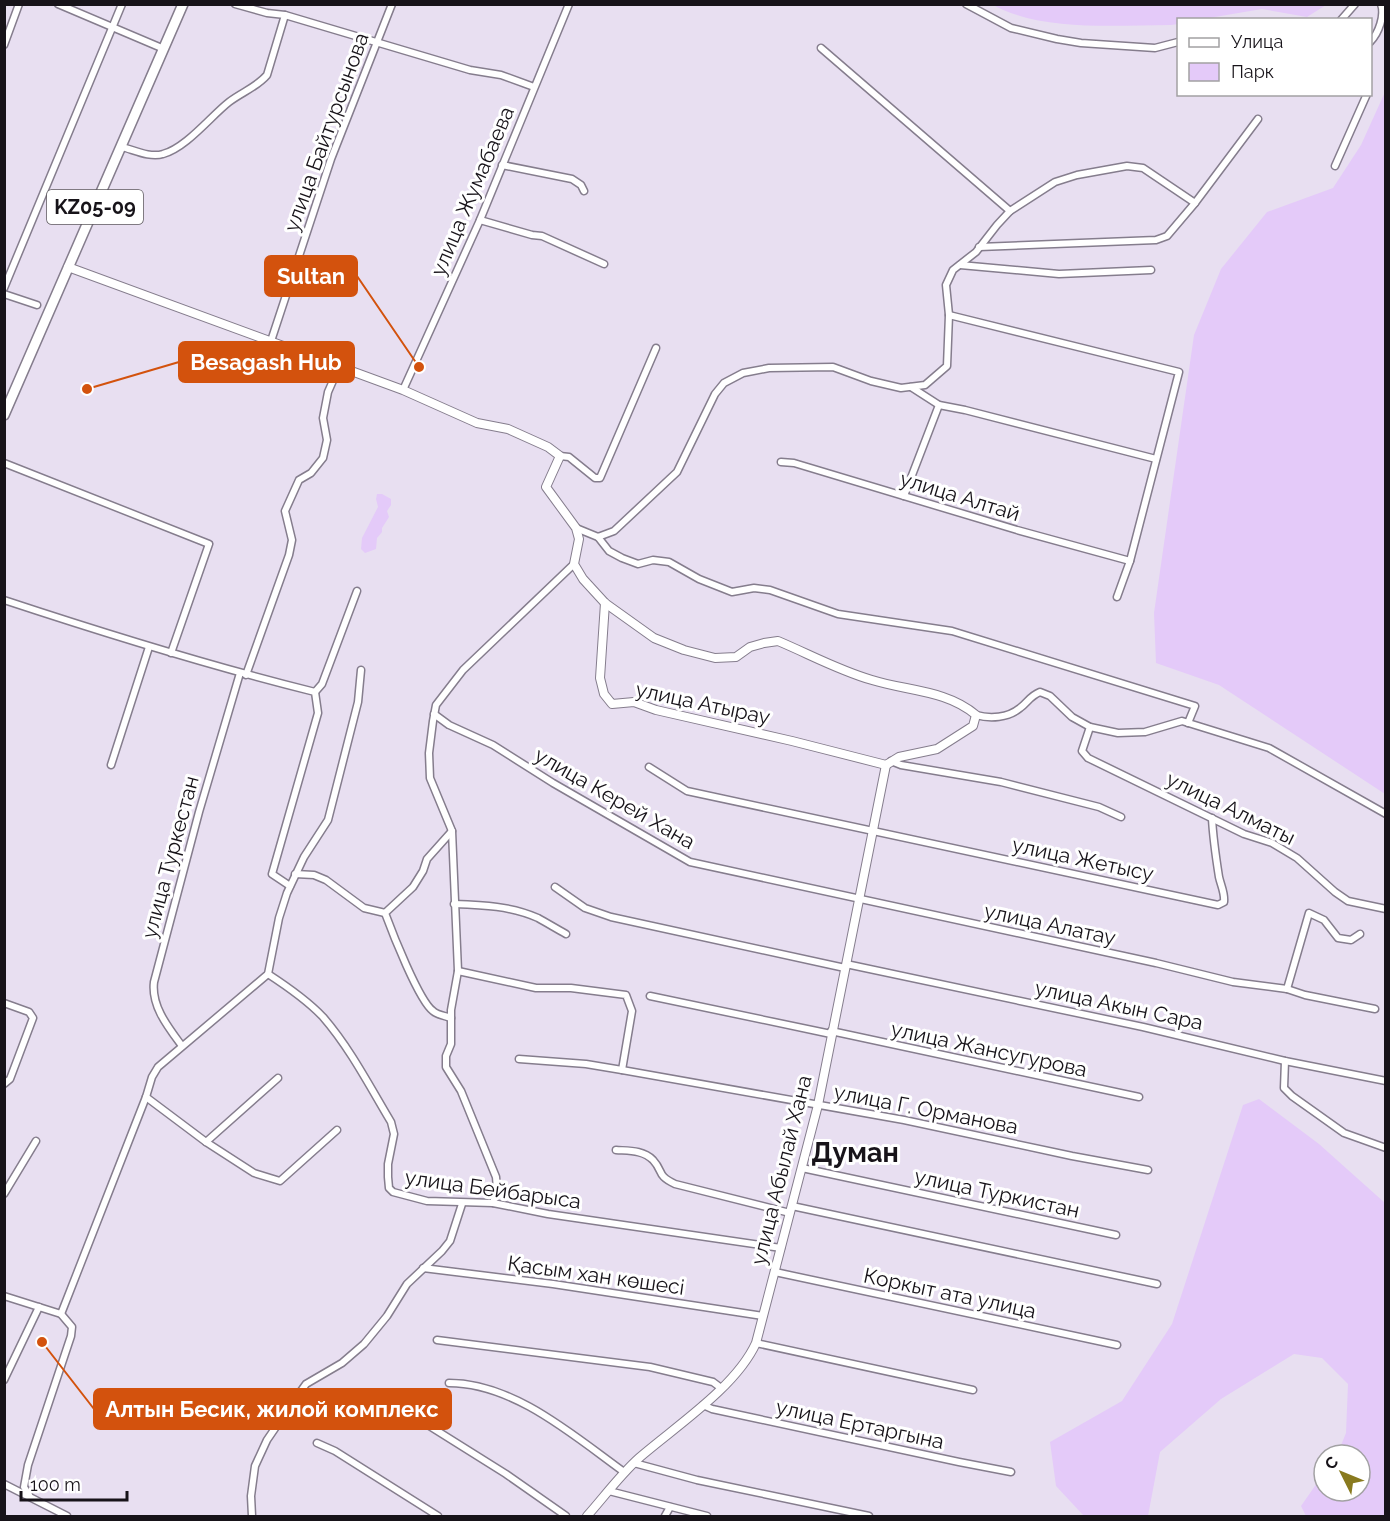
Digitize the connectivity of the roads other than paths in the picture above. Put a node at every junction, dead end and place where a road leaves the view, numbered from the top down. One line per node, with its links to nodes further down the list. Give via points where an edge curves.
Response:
1 (19, 4): 17 (street)
2 (58, 4): 13 (street)
3 (122, 4): 13 (street)
4 (183, 4): 19 (main road, KZ05-09)
5 (236, 4): 11 (street)
6 (392, 4): 15 (street, улица Байтурсынова)
7 (569, 4): 20 (street, улица Жумабаева)
8 (966, 4): 16 (street, via 1011,28 1057,39 1155,48)
9 (1355, 4): 12 (street)
10 (1381, 4): 14 (street, via 1383,14)
11 (285, 15): 15 (street); 23 (street, via 262,81 230,101 194,135 165,154)
12 (1343, 18)
13 (113, 27): 19 (street); 35 (street)
14 (1372, 41)
15 (376, 42): 20 (street); 39 (street, улица Байтурсынова, via 331,159)
16 (1177, 42)
17 (4, 45)
18 (821, 48): 28 (street)
19 (164, 49): 23 (main road, KZ05-09)
20 (534, 87): 24 (street, улица Жумабаева)
21 (1365, 96): 25 (street)
22 (1258, 119): 27 (street)
23 (122, 147): 33 (main road, KZ05-09)
24 (502, 165): 26 (street, via 572,179); 29 (street, улица Жумабаева)
25 (1335, 166)
26 (584, 191)
27 (1195, 203): 28 (street, via 1143,168 1127,166 1055,182); 30 (street, via 1167,236 1156,240)
28 (1010, 211): 30 (street)
29 (480, 220): 31 (street, via 542,236); 43 (street, улица Жумабаева)
30 (979, 247): 32 (street)
31 (604, 264)
32 (960, 265): 34 (street, via 1059,274); 38 (street, via 946,285)
33 (68, 267): 39 (street); 45 (main road, KZ05-09)
34 (1151, 270)
35 (4, 288)
36 (4, 294): 37 (street)
37 (36, 305)
38 (949, 315): 42 (street, via 946,366 925,385); 47 (street, via 1179,372)
39 (271, 341): 41 (street)
40 (656, 348): 46 (street, via 600,478 569,457)
41 (339, 367): 43 (street); 62 (street, улица Туркестан, via 323,417 327,440 323,458 299,480 285,511 292,540 289,555)
42 (910, 387): 44 (street); 52 (street, via 871,381 833,367 769,368 743,373 724,383 715,394 676,472 614,531)
43 (403, 390): 46 (street, via 477,423 508,429)
44 (939, 405): 47 (street); 50 (street)
45 (4, 415)
46 (560, 456): 51 (street, via 546,487)
47 (1156, 459): 53 (street)
48 (781, 462): 50 (street, улица Алтай, via 794,462)
49 (4, 463): 60 (street, via 209,544)
50 (904, 496): 53 (street, улица Алтай)
51 (576, 528): 52 (street); 54 (street, via 579,538)
52 (598, 537): 66 (street, via 609,551 622,558 638,564 653,560 669,562 732,592 770,590 838,614 952,631 1058,663 1194,706)
53 (1130, 561): 56 (street)
54 (574, 564): 58 (street); 64 (street, via 463,670 436,705)
55 (357, 591): 63 (street, via 322,684)
56 (1117, 597)
57 (4, 600): 59 (street)
58 (605, 603): 65 (street, via 654,638 684,650 715,658 735,657 750,647 778,641 872,680 965,705); 68 (street, улица Атырау, via 600,678 603,694 612,704 634,702)
59 (149, 646): 60 (street); 69 (street)
60 (171, 653): 62 (street)
61 (361, 670): 76 (street, via 358,702 328,820)
62 (243, 674): 63 (street); 94 (street, улица Туркестан, via 199,812 154,981 154,1000)
63 (315, 692): 77 (street, via 318,713 272,874)
64 (434, 714): 74 (street, via 430,778); 79 (street, улица Керей Хана, via 690,862)
65 (976, 714): 67 (street, via 987,718 1006,715 1040,692); 68 (street, via 973,726 937,748)
66 (1188, 723): 67 (street, via 1182,721 1145,732 1118,733); 71 (street, via 1269,748)
67 (1090, 727): 73 (street, улица Алматы, via 1082,751 1088,758)
68 (889, 763): 72 (street, via 1001,782 1099,807); 75 (street, улица Абылай Хана)
69 (111, 765)
70 (650, 767): 75 (street, via 687,791)
71 (1386, 814)
72 (1121, 817)
73 (1212, 818): 75 (street, улица Жетысу, via 1219,878 1225,895 1224,902 1218,905); 81 (street, улица Алматы, via 1297,858 1348,901)
74 (452, 831): 80 (street); 82 (street, via 427,859 413,887)
75 (874, 831): 79 (street, улица Абылай Хана)
76 (295, 874): 77 (street); 82 (street, via 326,880 364,908)
77 (290, 886): 87 (street)
78 (555, 887): 85 (street, улица Акын Сара, via 585,908 611,917)
79 (860, 900): 85 (street, улица Абылай Хана); 88 (street, улица Алатау, via 1233,982)
80 (454, 904): 83 (street, via 517,911); 86 (street)
81 (1386, 909)
82 (385, 913): 92 (street, via 423,998 433,1011)
83 (566, 934)
84 (1360, 934): 88 (street, via 1352,940 1338,938 1324,920 1309,913)
85 (845, 966): 93 (street, улица Абылай Хана); 96 (street, улица Акын Сара, via 1143,1027)
86 (458, 971): 92 (street); 97 (street, via 536,988 626,995 633,1011)
87 (268, 974): 94 (street); 113 (street, улица Бейбарыса, via 323,1018 392,1122 389,1188 427,1201)
88 (1287, 989): 91 (street, улица Алатау)
89 (650, 996): 93 (street, улица Жансугурова)
90 (4, 1003): 100 (street, via 29,1012 33,1018 10,1079)
91 (1375, 1009)
92 (451, 1018): 112 (street, via 446,1067 461,1091 496,1177)
93 (831, 1033): 102 (street, улица Жансугурова); 103 (street, улица Абылай Хана)
94 (182, 1046): 101 (street, via 158,1067)
95 (519, 1059): 97 (street, улица Г. Орманова)
96 (1285, 1061): 99 (street, улица Акын Сара); 107 (street, via 1284,1088 1292,1096 1344,1132)
97 (622, 1070): 103 (street, улица Г. Орманова)
98 (278, 1078): 106 (street)
99 (1386, 1081)
100 (4, 1084)
101 (146, 1097): 106 (street); 122 (street)
102 (1139, 1097)
103 (818, 1105): 109 (street, улица Абылай Хана); 110 (street, улица Г. Орманова)
104 (337, 1130): 106 (street, via 280,1181 254,1173)
105 (36, 1141): 111 (street)
106 (206, 1142)
107 (1386, 1148)
108 (616, 1150): 114 (street, via 639,1151 653,1160 664,1179 675,1184)
109 (802, 1168): 114 (street, улица Абылай Хана); 115 (street, улица Туркистан)
110 (1148, 1170)
111 (4, 1194)
112 (493, 1203): 113 (street, улица Бейбарыса); 116 (street, улица Бейбарыса)
113 (462, 1204): 117 (street, via 450,1241)
114 (791, 1210): 116 (street, улица Абылай Хана); 119 (street)
115 (1116, 1235)
116 (781, 1248): 118 (street, улица Абылай Хана)
117 (423, 1268): 123 (street, Қасым хан көшесі); 142 (street, via 364,1344 342,1363 306,1384 293,1402 255,1466)
118 (775, 1272): 123 (street, улица Абылай Хана); 126 (street, Коркыт ата улица)
119 (1157, 1284)
120 (4, 1296): 121 (street)
121 (39, 1307): 122 (street); 127 (street)
122 (62, 1314): 139 (street, via 72,1327 71,1336 28,1465 24,1487)
123 (764, 1316): 125 (street, улица Абылай Хана)
124 (437, 1340): 129 (street, via 650,1367 713,1382)
125 (756, 1343): 129 (street, улица Абылай Хана, via 750,1356); 130 (street)
126 (1117, 1346)
127 (4, 1380)
128 (449, 1383): 135 (street, via 469,1383 507,1394)
129 (721, 1388): 132 (street, улица Абылай Хана)
130 (973, 1390)
131 (388, 1400): 144 (street)
132 (703, 1405): 134 (street, улица Абылай Хана); 136 (street, улица Ертаргына)
133 (317, 1443): 143 (street)
134 (634, 1463): 135 (street, улица Абылай Хана); 148 (street)
135 (624, 1472): 138 (street, улица Абылай Хана)
136 (1011, 1472)
137 (4, 1484): 139 (street)
138 (609, 1491): 140 (street); 145 (street, улица Абылай Хана)
139 (29, 1495): 141 (street)
140 (670, 1507): 146 (street); 147 (street)
141 (67, 1516)
142 (252, 1516)
143 (438, 1516)
144 (566, 1516)
145 (587, 1516)
146 (665, 1516)
147 (707, 1516)
148 (869, 1516)

